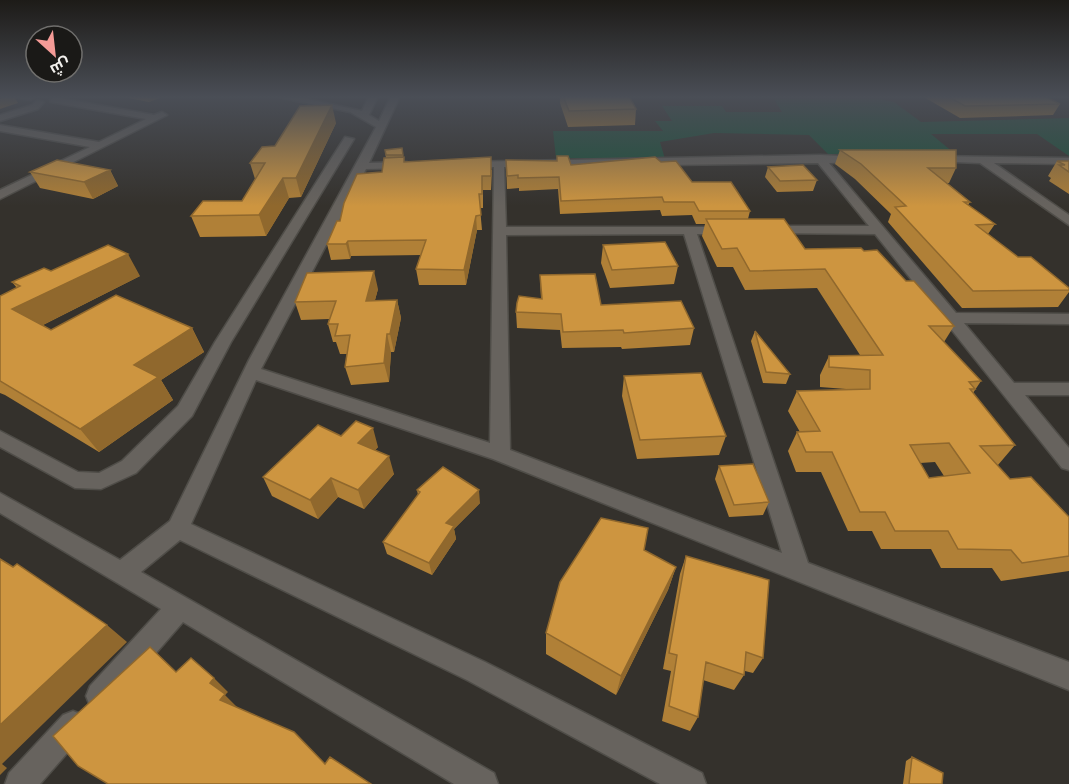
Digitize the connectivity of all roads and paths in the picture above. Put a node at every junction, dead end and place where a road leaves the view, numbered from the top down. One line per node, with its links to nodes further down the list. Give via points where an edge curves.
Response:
1 (26, 133): 5 (street)
2 (124, 133): 5 (street)
3 (378, 133): 14 (street)
4 (349, 139): 27 (street, via 223,342 185,411 129,467 101,481 75,480)
5 (98, 145): 15 (street)
6 (820, 158): 7 (street); 12 (street); 20 (street)
7 (866, 159)
8 (925, 159): 9 (street)
9 (983, 160): 10 (street); 16 (street)
10 (1069, 160)
11 (453, 164): 12 (street)
12 (499, 164): 21 (street)
13 (419, 165): 14 (street)
14 (362, 166): 24 (street)
15 (0, 195)
16 (1069, 221)
17 (689, 230): 18 (street); 21 (street); 32 (street)
18 (736, 230)
19 (760, 230): 20 (street)
20 (878, 230): 22 (street)
21 (499, 231): 28 (street)
22 (951, 318): 23 (street); 25 (street)
23 (1069, 319)
24 (251, 372): 28 (street); 31 (street)
25 (1009, 389): 26 (street); 29 (street)
26 (1069, 389)
27 (0, 438)
28 (500, 454): 32 (street)
29 (1069, 462)
30 (0, 502): 33 (street)
31 (178, 528): 33 (street); 38 (street, via 476,671)
32 (799, 571): 35 (street)
33 (122, 573): 34 (street)
34 (181, 606): 36 (street); 37 (street)
35 (1069, 676)
36 (20, 784)
37 (483, 784)
38 (691, 784)

